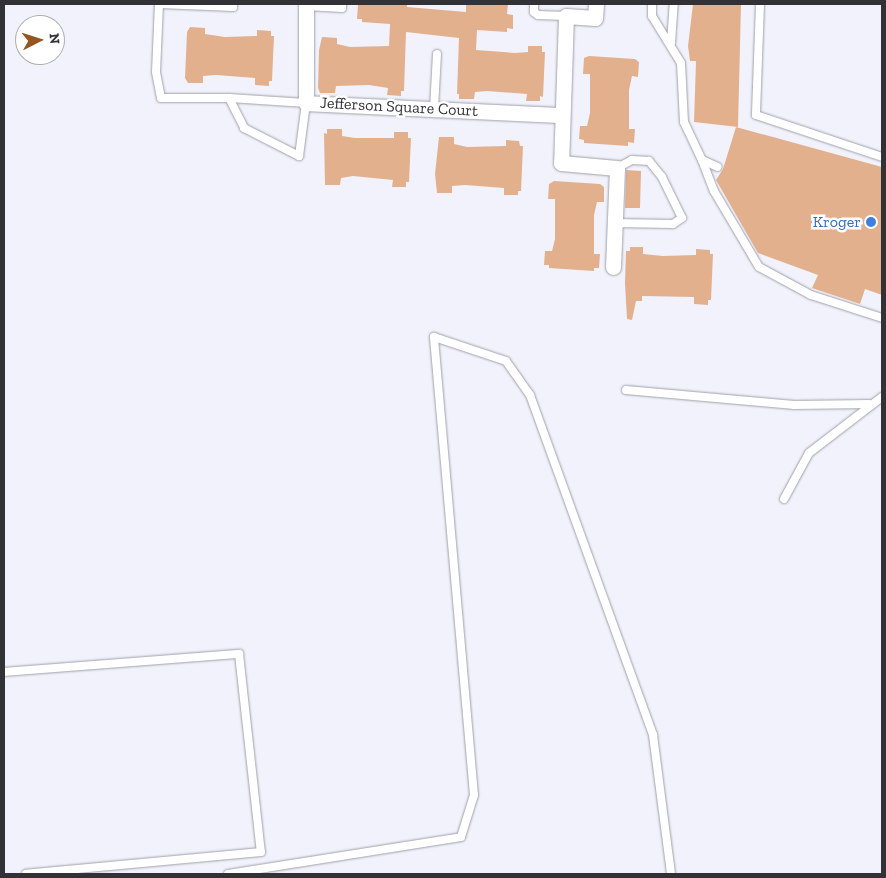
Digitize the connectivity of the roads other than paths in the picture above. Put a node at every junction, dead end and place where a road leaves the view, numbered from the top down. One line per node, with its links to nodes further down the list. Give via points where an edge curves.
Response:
1 (232, 4): 12 (lane, via 232,7 159,4 156,72 161,98)
2 (342, 4): 8 (lane, via 342,8)
3 (534, 4): 9 (lane, via 534,12 538,15)
4 (596, 4): 9 (street, via 596,18)
5 (652, 4): 10 (lane, via 652,16)
6 (674, 4): 10 (lane)
7 (760, 4): 16 (lane, via 756,115)
8 (306, 5): 13 (street, Jefferson Square Court)
9 (566, 16): 15 (street)
10 (671, 43): 17 (lane, via 681,63 684,122)
11 (437, 54): 14 (lane)
12 (229, 98): 13 (lane); 13 (lane, via 244,128 299,156)
13 (306, 103): 14 (street, Jefferson Square Court)
14 (434, 109): 15 (street, Jefferson Square Court)
15 (562, 114): 19 (street, via 562,164)
16 (882, 157)
17 (702, 160): 18 (lane); 22 (lane, via 714,191 759,267 811,295)
18 (718, 167)
19 (617, 168): 20 (street); 20 (lane, via 632,160 649,162 662,177 682,218 673,224)
20 (615, 222): 21 (street)
21 (613, 267)
22 (882, 318)
23 (626, 390): 25 (lane, via 794,405)
24 (882, 397): 25 (lane)
25 (869, 404): 26 (lane, via 809,454)
26 (784, 499)
27 (4, 672): 28 (lane, via 239,654 261,852)
28 (90, 872): 29 (lane)
29 (26, 874)
30 (228, 874): 31 (lane, via 461,837 474,795 434,337 506,361 530,395 653,735 670,845)
31 (671, 874)

